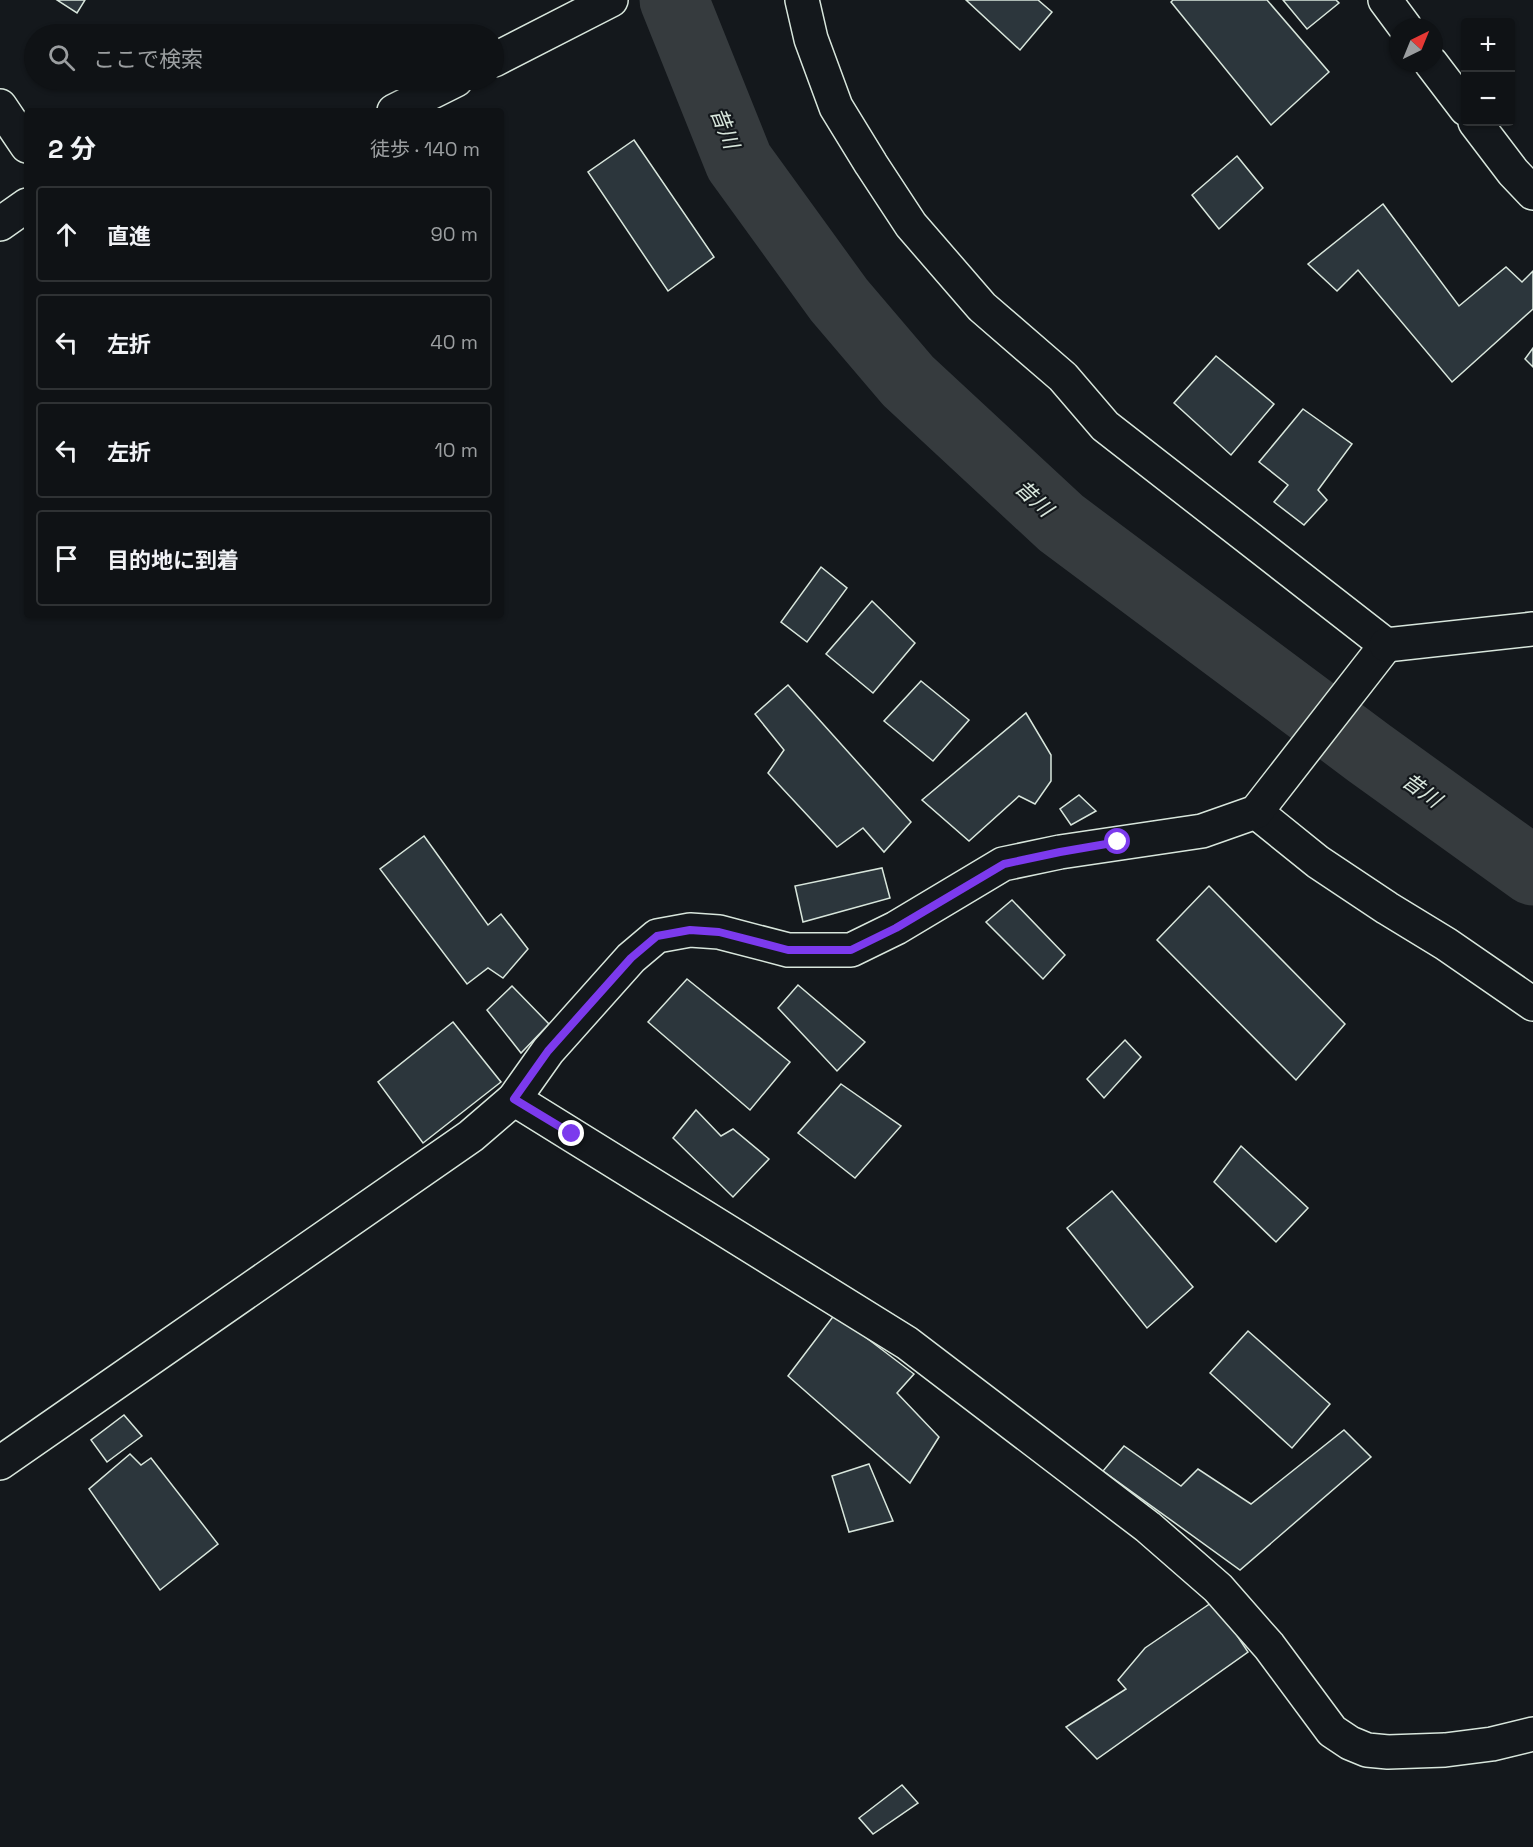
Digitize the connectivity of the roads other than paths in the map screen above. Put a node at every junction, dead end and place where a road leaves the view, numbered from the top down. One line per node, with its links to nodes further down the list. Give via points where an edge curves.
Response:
1 (611, 0): 5 (street)
2 (802, 0): 17 (street, via 811,39 836,107 911,225 982,307 1063,377 1105,426)
3 (1385, 0): 4 (street)
4 (1398, 18)
5 (504, 55)
6 (1438, 72): 8 (street)
7 (436, 90): 10 (street)
8 (1461, 102)
9 (0, 106): 12 (street)
10 (400, 108)
11 (1478, 126): 13 (street)
12 (24, 142)
13 (1533, 193)
14 (24, 207): 15 (street)
15 (0, 224)
16 (1533, 629): 17 (street)
17 (1386, 645): 18 (street)
18 (1256, 812): 19 (street, via 1318,862); 20 (street, via 1202,831 1004,864 851,950 788,950 719,932 690,930 657,936 631,958 548,1051)
19 (1533, 1004)
20 (514, 1099): 21 (street, via 471,1136); 22 (street, via 907,1343 1140,1520 1218,1588 1269,1646 1332,1731 1350,1743 1388,1752 1446,1750)
21 (0, 1463)
22 (1533, 1734)

